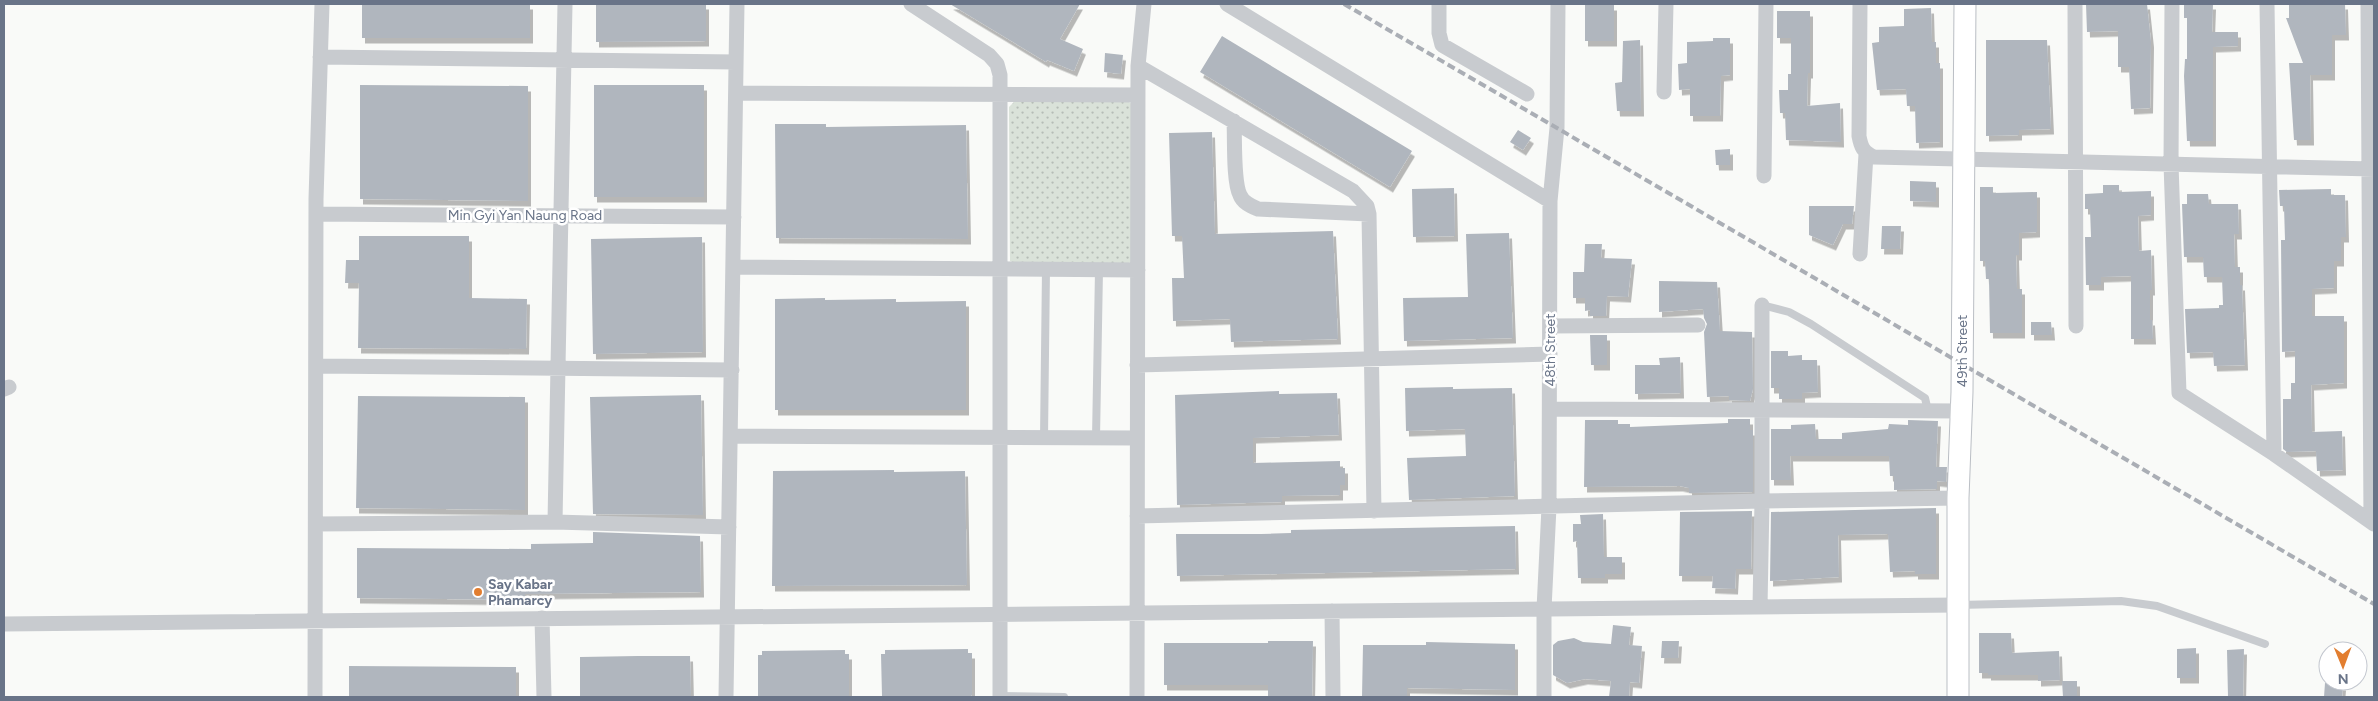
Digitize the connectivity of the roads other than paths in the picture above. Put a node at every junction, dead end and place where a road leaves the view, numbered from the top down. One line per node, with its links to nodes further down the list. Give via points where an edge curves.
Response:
1 (322, 4): 17 (street)
2 (565, 4): 18 (street)
3 (737, 4): 19 (street)
4 (911, 4): 23 (street, via 989,55 997,64 1000,75)
5 (1144, 4): 20 (street)
6 (1227, 4): 34 (street)
7 (1439, 4): 24 (street, via 1442,46)
8 (1558, 4): 34 (street, 48th Street, via 1557,128)
9 (1666, 4): 21 (street)
10 (1766, 4): 33 (street)
11 (1860, 4): 27 (street, via 1859,136)
12 (1965, 4): 28 (main road, 49th Street)
13 (2075, 4): 29 (street)
14 (2172, 4): 30 (street)
15 (2267, 4): 31 (street)
16 (2368, 4): 32 (street)
17 (320, 57): 18 (street); 35 (street)
18 (564, 60): 19 (street); 37 (street)
19 (736, 62): 22 (street)
20 (1138, 66): 25 (street); 26 (street)
21 (1664, 92)
22 (736, 93): 23 (street); 38 (street)
23 (999, 94): 25 (street); 41 (street)
24 (1527, 94)
25 (1138, 95): 44 (street)
26 (1234, 122): 36 (street, via 1353,190 1367,206); 36 (street, via 1236,184 1244,202 1258,209)
27 (1866, 154): 28 (street, via 1874,157); 39 (street)
28 (1964, 159): 29 (street); 58 (main road, 49th Street)
29 (2074, 162): 30 (street); 48 (street)
30 (2171, 164): 31 (street); 64 (street, via 2179,393)
31 (2268, 167): 32 (street); 64 (street)
32 (2372, 169): 71 (street)
33 (1764, 176)
34 (1550, 201): 47 (street, 48th Street)
35 (316, 214): 37 (street, Min Gyi Yan Naung Road); 52 (street)
36 (1369, 214): 50 (street)
37 (560, 216): 38 (street, Min Gyi Yan Naung Road); 53 (street)
38 (734, 217): 40 (street)
39 (1860, 254)
40 (734, 267): 41 (street); 54 (street)
41 (999, 269): 42 (street); 63 (street)
42 (1046, 269): 43 (street); 60 (lane)
43 (1100, 270): 44 (street); 61 (lane)
44 (1138, 270): 51 (street)
45 (1762, 305): 56 (street); 57 (lane, via 1789,312 1854,351 1925,398)
46 (1698, 325): 47 (street)
47 (1550, 326): 49 (street, 48th Street)
48 (2076, 326)
49 (1550, 354): 50 (street); 55 (street, 48th Street)
50 (1372, 358): 51 (street); 68 (street)
51 (1137, 365): 62 (street)
52 (317, 366): 53 (street); 72 (street)
53 (556, 369): 54 (street); 70 (street)
54 (732, 370): 59 (street)
55 (1550, 409): 56 (street); 67 (street, 48th Street)
56 (1762, 410): 57 (street); 66 (street)
57 (1928, 411): 58 (street)
58 (1961, 411): 65 (main road, 49th Street)
59 (731, 436): 63 (street); 73 (street)
60 (1044, 438): 61 (street); 63 (street)
61 (1096, 438): 62 (street)
62 (1137, 438): 69 (street)
63 (1000, 439): 79 (street)
64 (2274, 454): 71 (street)
65 (1958, 498): 66 (street); 74 (main road, 49th Street)
66 (1762, 501): 67 (street); 75 (street)
67 (1549, 507): 68 (street); 76 (street, 48th Street)
68 (1374, 511): 69 (street)
69 (1137, 516): 78 (street)
70 (555, 522): 72 (street); 73 (street)
71 (2372, 522)
72 (316, 524): 82 (street)
73 (729, 527): 80 (street)
74 (1957, 605): 75 (street); 84 (lane, via 2121,602 2157,606); 93 (main road, 49th Street)
75 (1760, 607): 76 (street)
76 (1544, 609): 77 (street); 92 (street, 48th Street)
77 (1332, 611): 78 (street); 91 (street)
78 (1137, 613): 79 (street); 90 (street)
79 (1000, 614): 80 (street); 85 (street)
80 (727, 617): 81 (street); 88 (street)
81 (542, 618): 82 (street); 87 (street)
82 (315, 621): 83 (street); 86 (street)
83 (4, 624)
84 (2264, 644)
85 (1000, 696): 89 (lane)
86 (314, 697)
87 (544, 697)
88 (726, 697)
89 (1064, 697)
90 (1137, 697)
91 (1333, 697)
92 (1544, 697)
93 (1958, 697)

